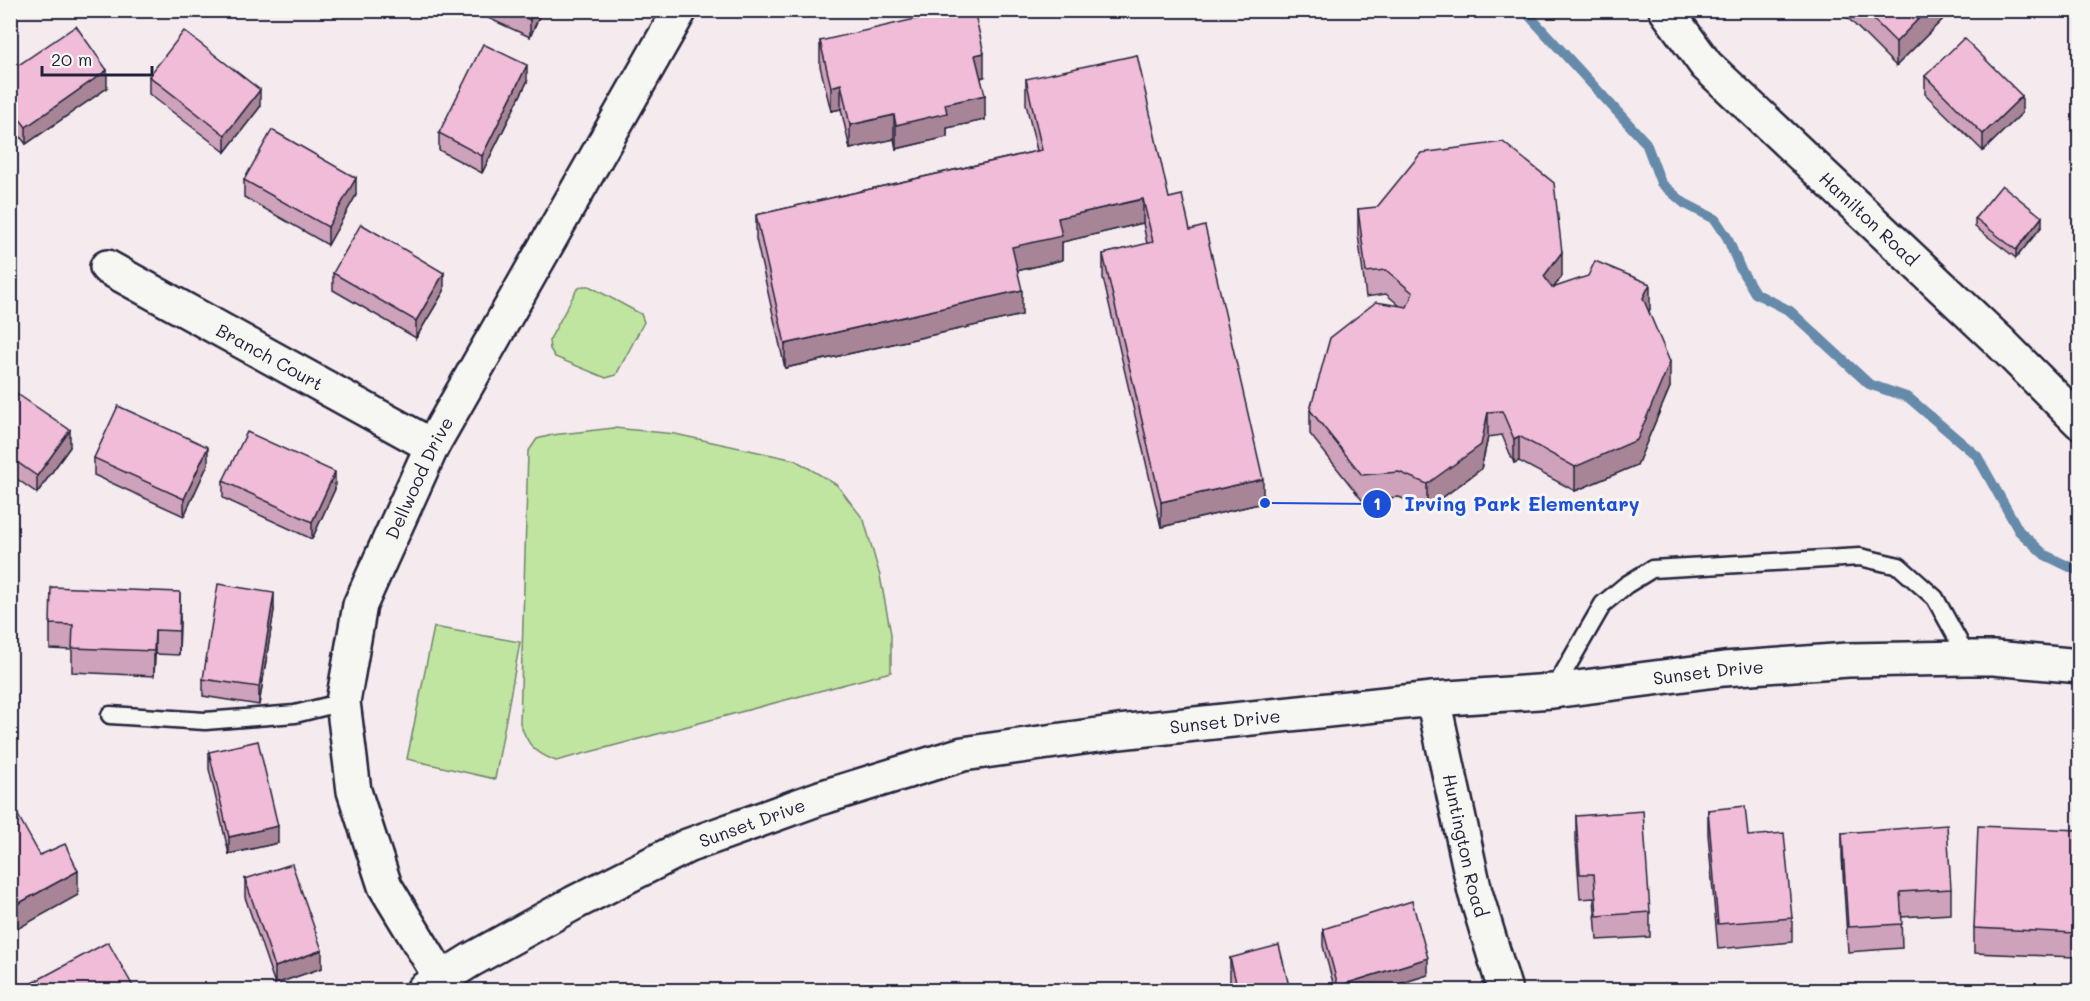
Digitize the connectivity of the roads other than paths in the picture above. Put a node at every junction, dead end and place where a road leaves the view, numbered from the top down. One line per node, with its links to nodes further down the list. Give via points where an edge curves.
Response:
1 (680, 10): 5 (street, Dellwood Drive)
2 (1666, 10): 4 (street, Hamilton Road, via 1706,64 1998,340)
3 (107, 267): 5 (street, Branch Court)
4 (2079, 422)
5 (432, 446): 10 (street, Dellwood Drive, via 360,605)
6 (1968, 658): 7 (street, Sunset Drive); 8 (street, Sunset Drive, via 1848,660 1725,669); 8 (lane, via 1935,598 1899,566 1860,557 1652,569 1603,604)
7 (2079, 666)
8 (1553, 691): 9 (street, Sunset Drive)
9 (1433, 699): 12 (street, Sunset Drive, via 1119,732 963,754 820,798 687,846 574,903); 13 (street, Huntington Road, via 1475,892)
10 (343, 702): 11 (lane, via 295,714 205,722); 12 (street, Dellwood Drive, via 354,790 385,886)
11 (110, 715)
12 (432, 984)
13 (1505, 990)

